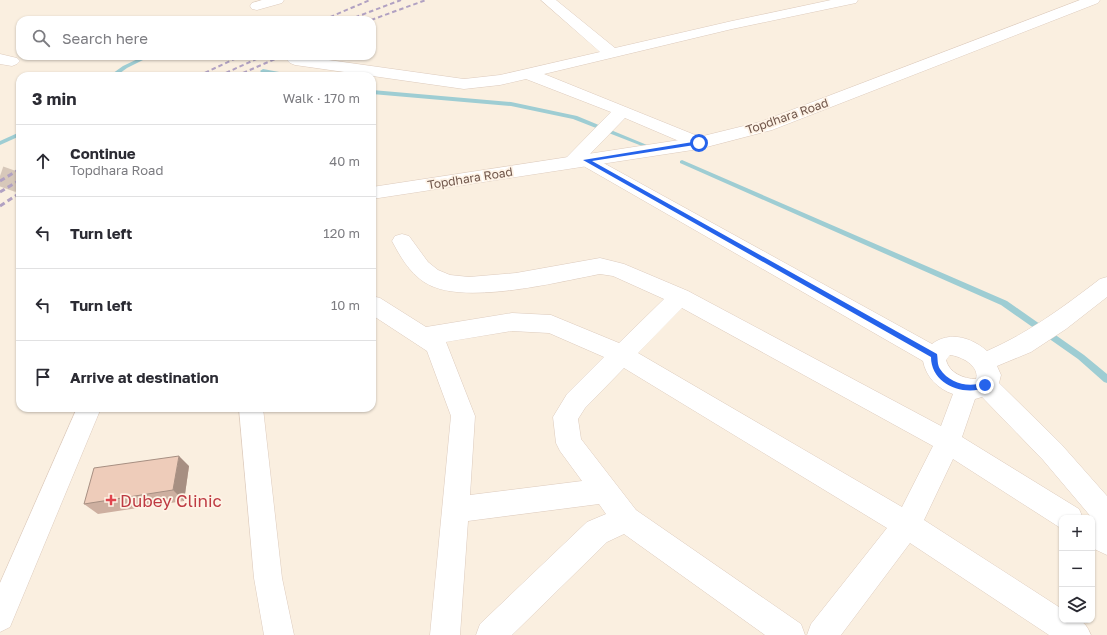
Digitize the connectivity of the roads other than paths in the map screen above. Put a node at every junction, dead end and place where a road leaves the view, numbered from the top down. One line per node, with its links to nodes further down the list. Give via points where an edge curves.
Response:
1 (277, 0): 6 (street)
2 (548, 0): 8 (street)
3 (772, 0): 7 (street)
4 (851, 0): 7 (street)
5 (1087, 1): 12 (street, Topdhara Road, via 766,126)
6 (257, 6)
7 (790, 13): 8 (street)
8 (611, 53): 10 (street)
9 (295, 60): 10 (street, via 464,84 500,80)
10 (526, 73): 11 (street)
11 (617, 117): 12 (street); 13 (street)
12 (699, 143): 13 (street, Topdhara Road)
13 (583, 155): 14 (street, Topdhara Road); 21 (street)
14 (376, 191)
15 (402, 240): 17 (street, via 419,267 436,280 455,284 489,284 600,266 617,269)
16 (1107, 285): 22 (street, via 1058,323)
17 (680, 297): 20 (street); 25 (street)
18 (376, 307): 19 (street)
19 (424, 337): 20 (street, via 512,322 551,324); 27 (street, via 436,345 462,416)
20 (622, 355): 26 (street, via 576,401 565,417 569,443); 31 (street)
21 (934, 356): 22 (street, via 938,372 956,386); 22 (street, via 946,346 967,349 976,354)
22 (978, 378): 25 (street); 29 (street, via 1052,452)
23 (87, 412): 34 (street)
24 (251, 412): 35 (street, via 268,578)
25 (948, 442): 28 (street); 31 (street)
26 (605, 491): 27 (street); 30 (street)
27 (455, 510): 36 (street)
28 (1064, 515)
29 (1107, 516)
30 (626, 519): 37 (street, via 597,532); 38 (street)
31 (907, 525): 39 (street); 40 (street)
32 (1095, 534): 33 (street)
33 (1107, 541)
34 (0, 617)
35 (279, 635)
36 (445, 635)
37 (491, 635)
38 (790, 635)
39 (822, 635)
40 (1076, 635)

